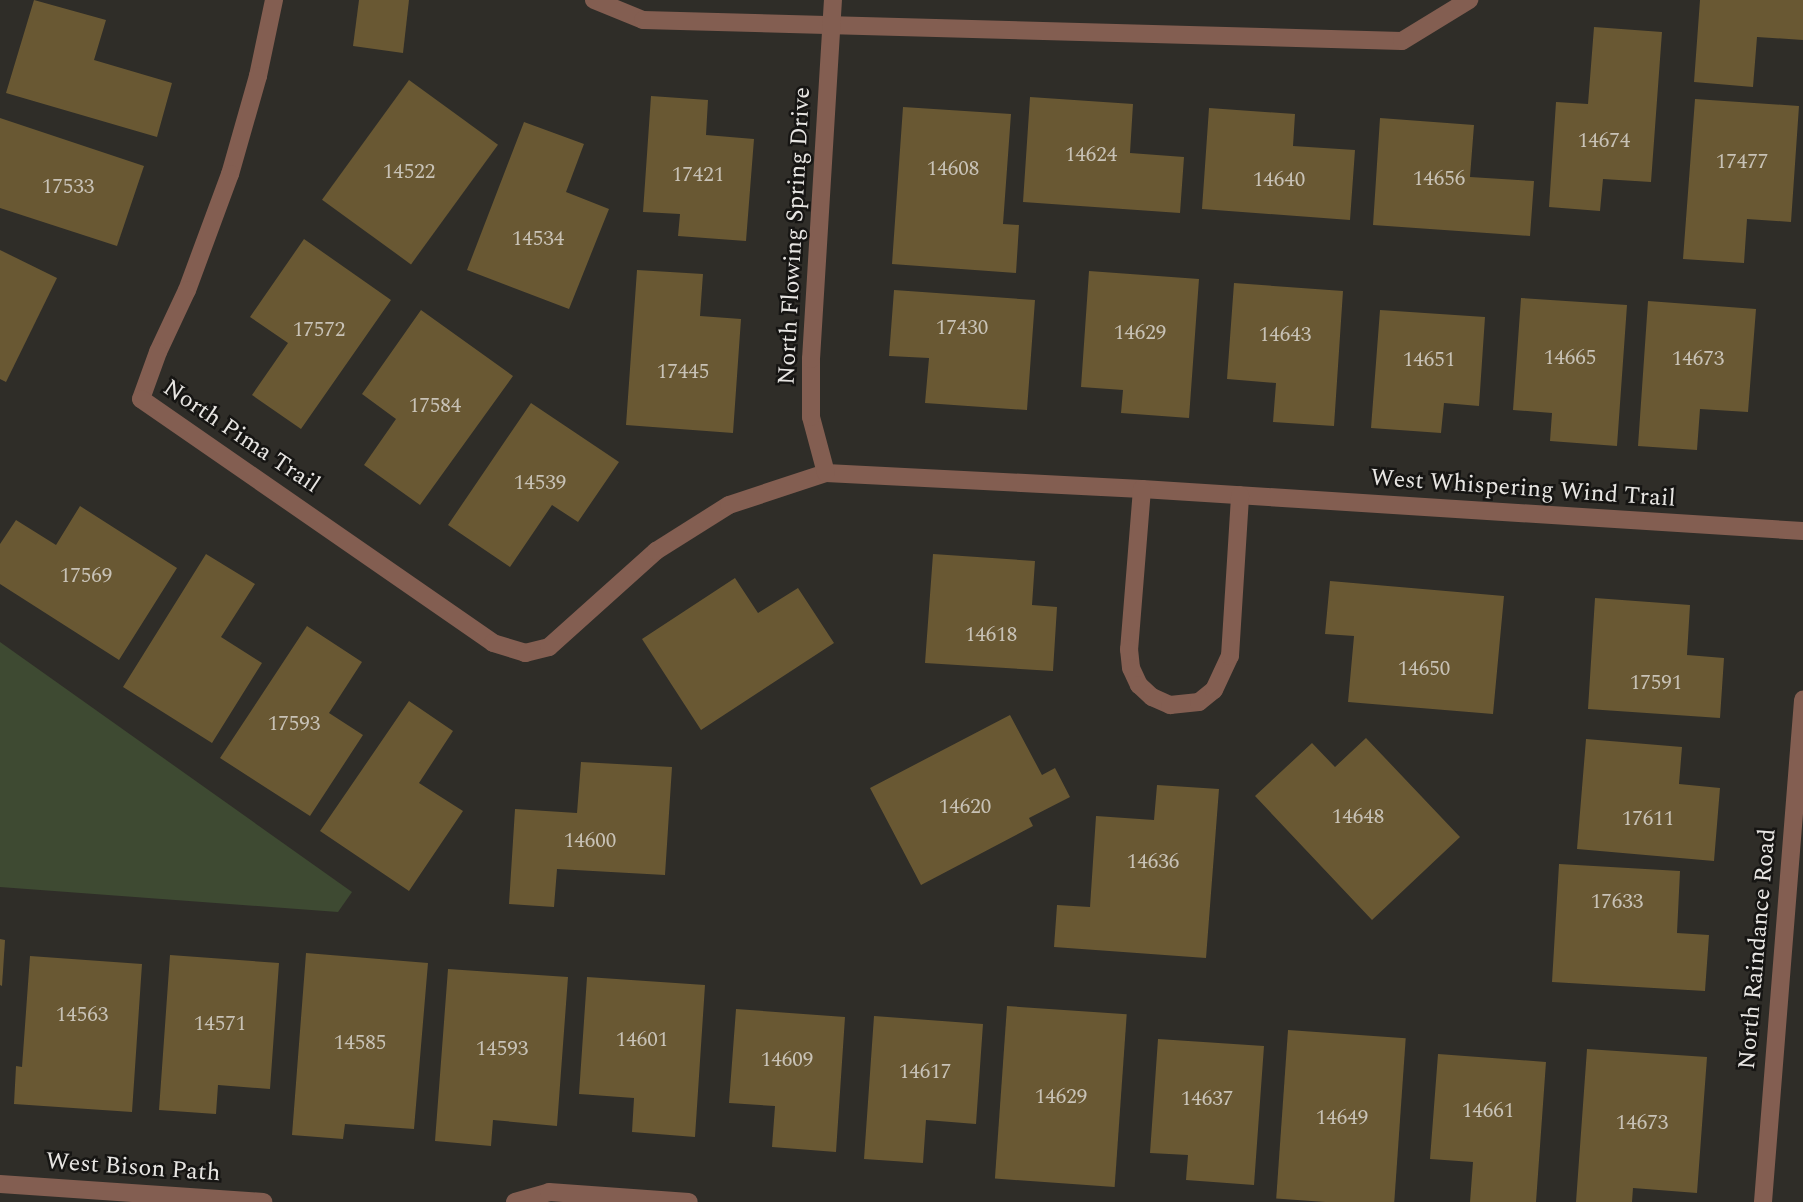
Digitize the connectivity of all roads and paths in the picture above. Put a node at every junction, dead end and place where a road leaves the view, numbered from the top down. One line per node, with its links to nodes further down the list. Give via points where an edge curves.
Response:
1 (274, 0): 10 (street, North Pima Trail, via 230,174 141,399 493,643)
2 (594, 0): 5 (street, via 643,20)
3 (833, 0): 5 (street, North Flowing Spring Drive)
4 (1469, 0): 5 (street, via 1402,41)
5 (831, 24): 6 (street, North Flowing Spring Drive, via 811,359 811,417)
6 (826, 473): 7 (street, West Whispering Wind Trail); 10 (street, West Whispering Wind Trail, via 729,505 656,551 549,647)
7 (1142, 489): 8 (street, West Whispering Wind Trail); 8 (street, via 1131,668 1139,685 1170,705 1199,702 1214,690 1230,656)
8 (1240, 495): 9 (street, West Whispering Wind Trail)
9 (1803, 531)
10 (525, 653)
11 (1803, 700): 16 (street, North Raindance Road)
12 (0, 1184): 13 (street, West Bison Path)
13 (262, 1202)
14 (515, 1202): 15 (street, via 549,1192)
15 (689, 1202)
16 (1763, 1202)

